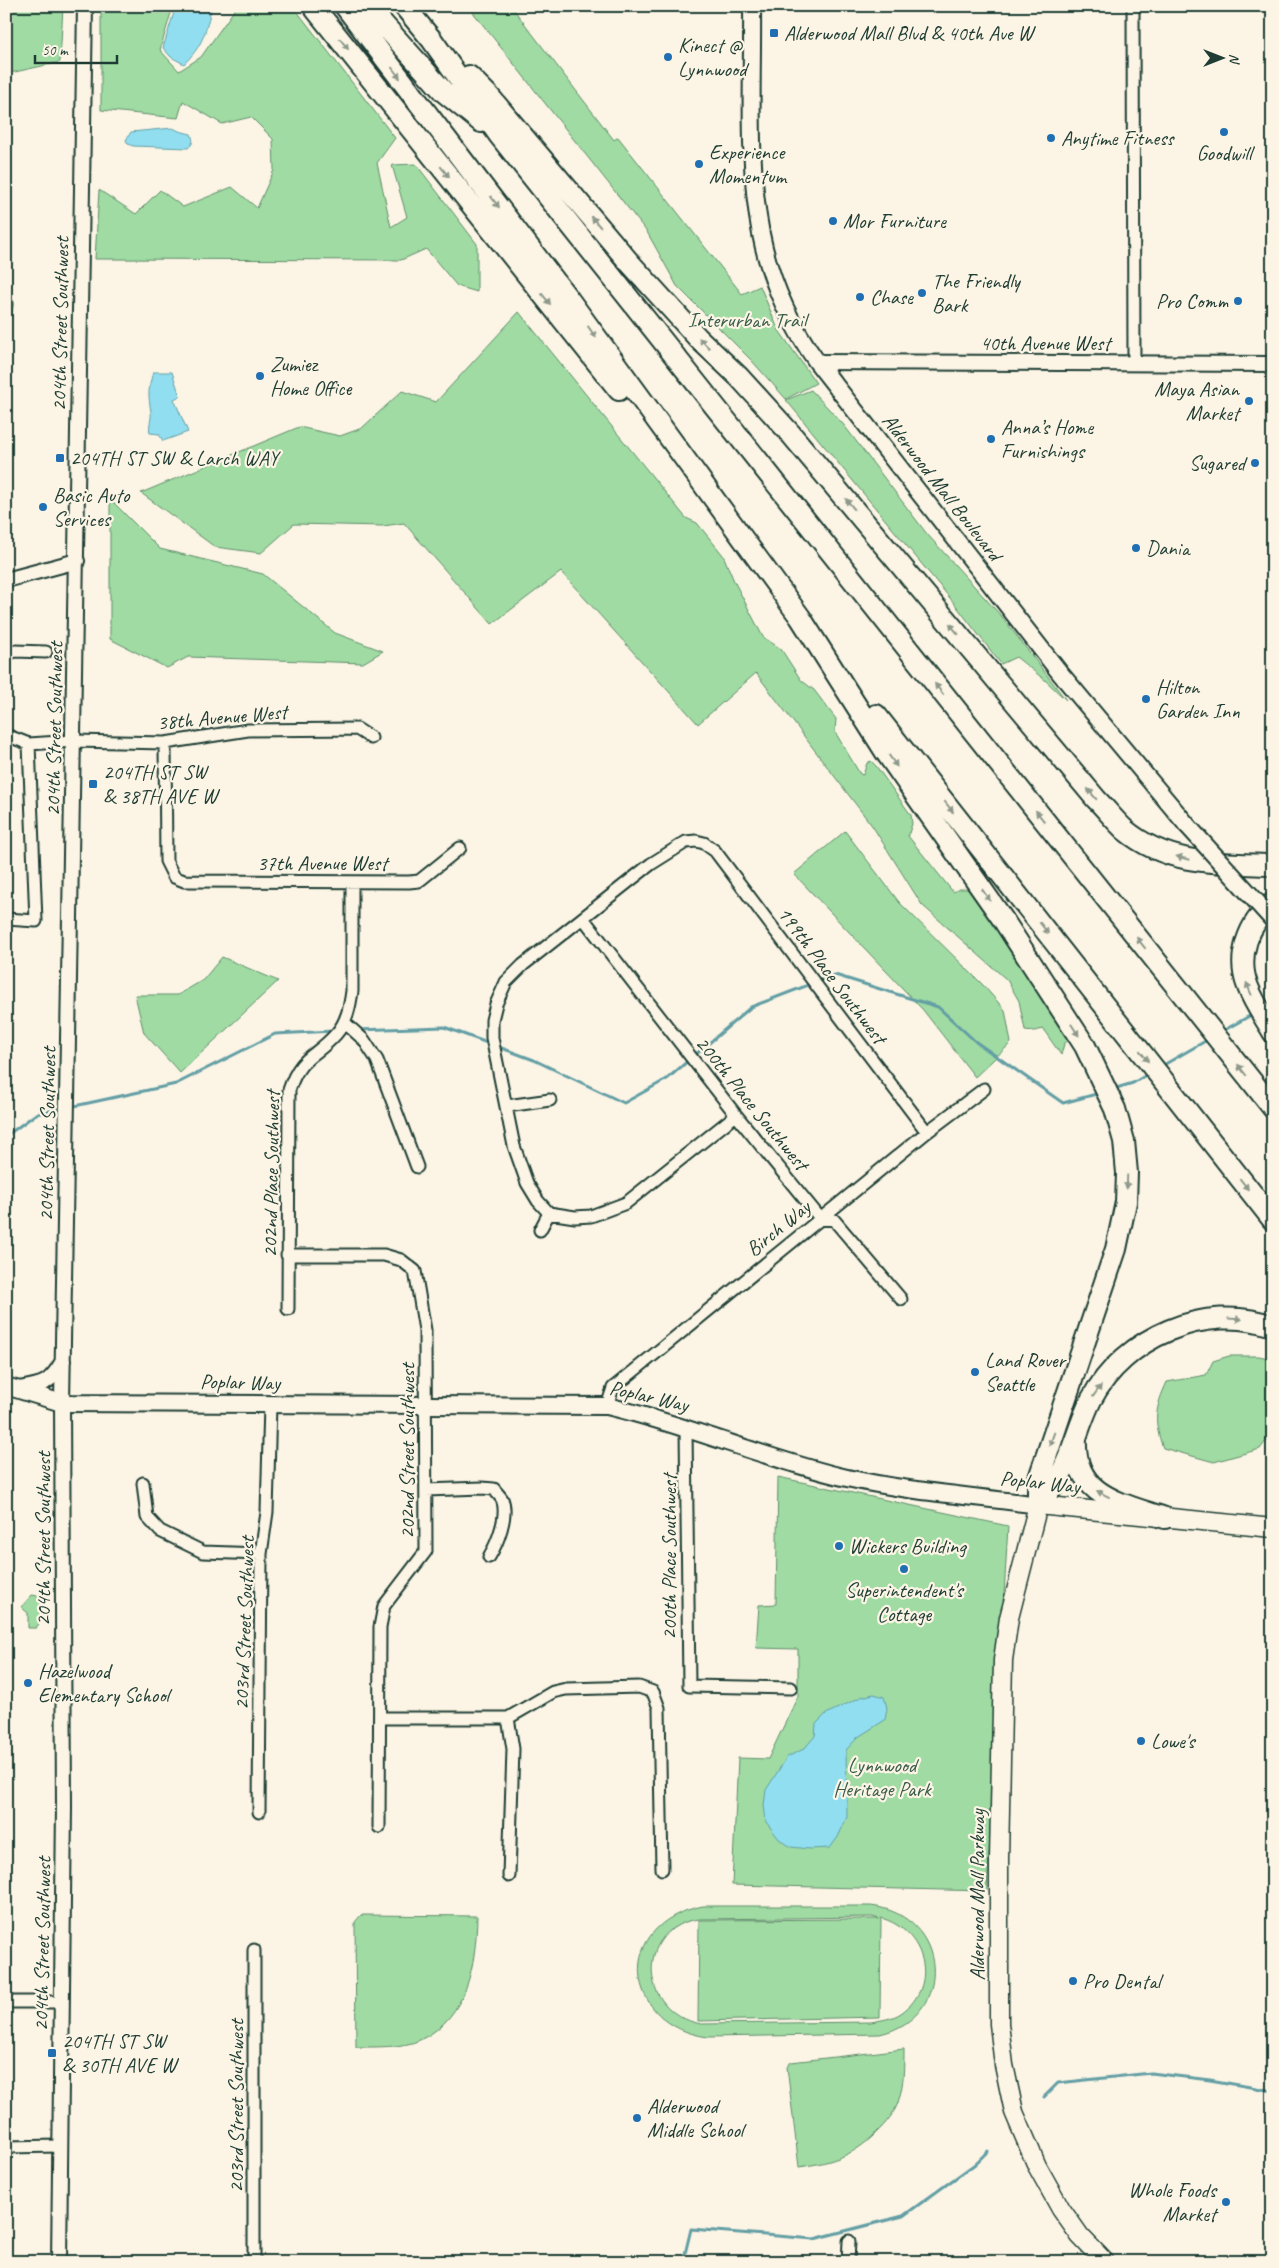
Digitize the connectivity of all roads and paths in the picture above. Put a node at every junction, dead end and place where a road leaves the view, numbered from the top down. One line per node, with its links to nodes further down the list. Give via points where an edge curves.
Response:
1 (85, 6): 13 (street, 204th Street Southwest)
2 (313, 6): 15 (highway, one-way to 15)
3 (345, 6): 15 (highway, one-way to 15, via 567,297)
4 (367, 6): 9 (highway, via 444,92)
5 (404, 6): 8 (highway)
6 (752, 6): 10 (main road, Alderwood Mall Boulevard, via 754,164 761,233 767,260 784,305)
7 (1133, 6): 11 (street)
8 (432, 40): 9 (highway); 24 (highway, one-way to 8, via 1187,860 1165,853 1125,830 790,433 630,262 489,96)
9 (499, 135): 35 (highway, one-way to 9)
10 (817, 362): 11 (street, 40th Avenue West); 29 (main road, Alderwood Mall Boulevard, bridge, via 1066,680 1187,825)
11 (1134, 363): 12 (street, 40th Avenue West)
12 (1273, 364)
13 (77, 561): 14 (street); 20 (street, 204th Street Southwest)
14 (6, 580)
15 (800, 618): 41 (highway, one-way to 41); 57 (highway, one-way to 57, via 885,751 1004,921 1085,1046 1115,1109 1124,1141 1127,1173 1123,1222 1038,1481)
16 (46, 652): 17 (street, via 15,651)
17 (6, 655)
18 (6, 735): 22 (street)
19 (371, 738): 21 (street, 38th Avenue West, via 357,729 248,730)
20 (74, 741): 21 (street, 38th Avenue West); 22 (street, 38th Avenue West); 47 (street, 204th Street Southwest)
21 (165, 743): 25 (street, 37th Avenue West, via 165,849 166,861 174,877 196,882)
22 (29, 744): 28 (street, via 36,920)
23 (460, 848): 25 (street, 37th Avenue West, via 419,881)
24 (1273, 864)
25 (352, 882): 30 (street, 202nd Place Southwest, via 352,991)
26 (1273, 903): 31 (highway, one-way to 26, via 1247,985 1243,957 1249,932 1257,918)
27 (583, 918): 34 (street, via 522,965 506,982 496,1004 492,1038); 36 (street, 200th Place Southwest); 37 (street, 199th Place Southwest, via 651,864 686,842 704,843 715,851)
28 (6, 919)
29 (1273, 920)
30 (344, 1022): 38 (street, via 364,1040 377,1060); 43 (street, 202nd Place Southwest, via 336,1034 302,1063 289,1090)
31 (1273, 1032)
32 (984, 1089): 37 (street, Birch Way)
33 (550, 1100): 34 (street)
34 (507, 1106): 39 (street, via 514,1146 527,1183)
35 (1273, 1108)
36 (736, 1115): 39 (street, via 626,1203 591,1216); 40 (street, 200th Place Southwest)
37 (927, 1132): 40 (street, Birch Way)
38 (417, 1167)
39 (549, 1213): 42 (street)
40 (820, 1218): 44 (street, 200th Place Southwest, via 834,1220); 51 (street, Birch Way, via 613,1388)
41 (1273, 1220)
42 (540, 1230)
43 (287, 1255): 45 (street, 202nd Place Southwest); 52 (street, 202nd Street Southwest, via 384,1255 402,1260 415,1271 426,1330)
44 (901, 1299)
45 (288, 1309)
46 (1273, 1326): 54 (highway, one-way to 46, via 1091,1399 1128,1355 1146,1342 1168,1330 1210,1319 1248,1320)
47 (63, 1361): 48 (street, via 47,1382); 49 (street, 204th Street Southwest)
48 (12, 1388): 49 (main road, Poplar Way)
49 (62, 1403): 50 (main road, Poplar Way); 71 (street, 204th Street Southwest, via 64,1807)
50 (270, 1405): 52 (main road, Poplar Way); 60 (street, 203rd Street Southwest, via 267,1512)
51 (607, 1406): 52 (main road, Poplar Way); 53 (main road, Poplar Way)
52 (427, 1407): 56 (street, 202nd Street Southwest)
53 (686, 1428): 57 (main road, Poplar Way, via 846,1477 917,1491); 62 (street, 200th Place Southwest, via 688,1686)
54 (1077, 1435): 57 (highway, via 1058,1480); 58 (highway, one-way to 54, via 1134,1508 1093,1488 1077,1464)
55 (143, 1483): 60 (street, via 147,1517 160,1531 203,1552)
56 (426, 1490): 61 (street, via 494,1489 503,1500 503,1517 501,1534); 63 (street, 202nd Street Southwest, via 426,1551 384,1606 380,1627)
57 (1038, 1505): 58 (main road, Poplar Way); 78 (main road, Alderwood Mall Parkway, via 1009,1618 1003,1660 998,1859 999,2024 1014,2112 1037,2166 1080,2236)
58 (1165, 1518): 59 (main road, Poplar Way)
59 (1273, 1528)
60 (261, 1554): 65 (street, 203rd Street Southwest)
61 (489, 1557)
62 (791, 1688)
63 (380, 1718): 64 (street); 66 (street, 202nd Street Southwest)
64 (508, 1718): 67 (street, via 553,1692 566,1689 639,1686 653,1692 659,1708); 68 (street, via 513,1750)
65 (260, 1812)
66 (379, 1827)
67 (662, 1869)
68 (509, 1876)
69 (254, 1950): 76 (street, 203rd Street Southwest)
70 (6, 2002): 71 (street)
71 (61, 2002): 72 (street, 204th Street Southwest)
72 (59, 2146): 73 (street); 75 (street, 204th Street Southwest)
73 (6, 2147)
74 (849, 2241): 77 (street)
75 (59, 2262)
76 (254, 2262)
77 (848, 2262)
78 (1105, 2262)

